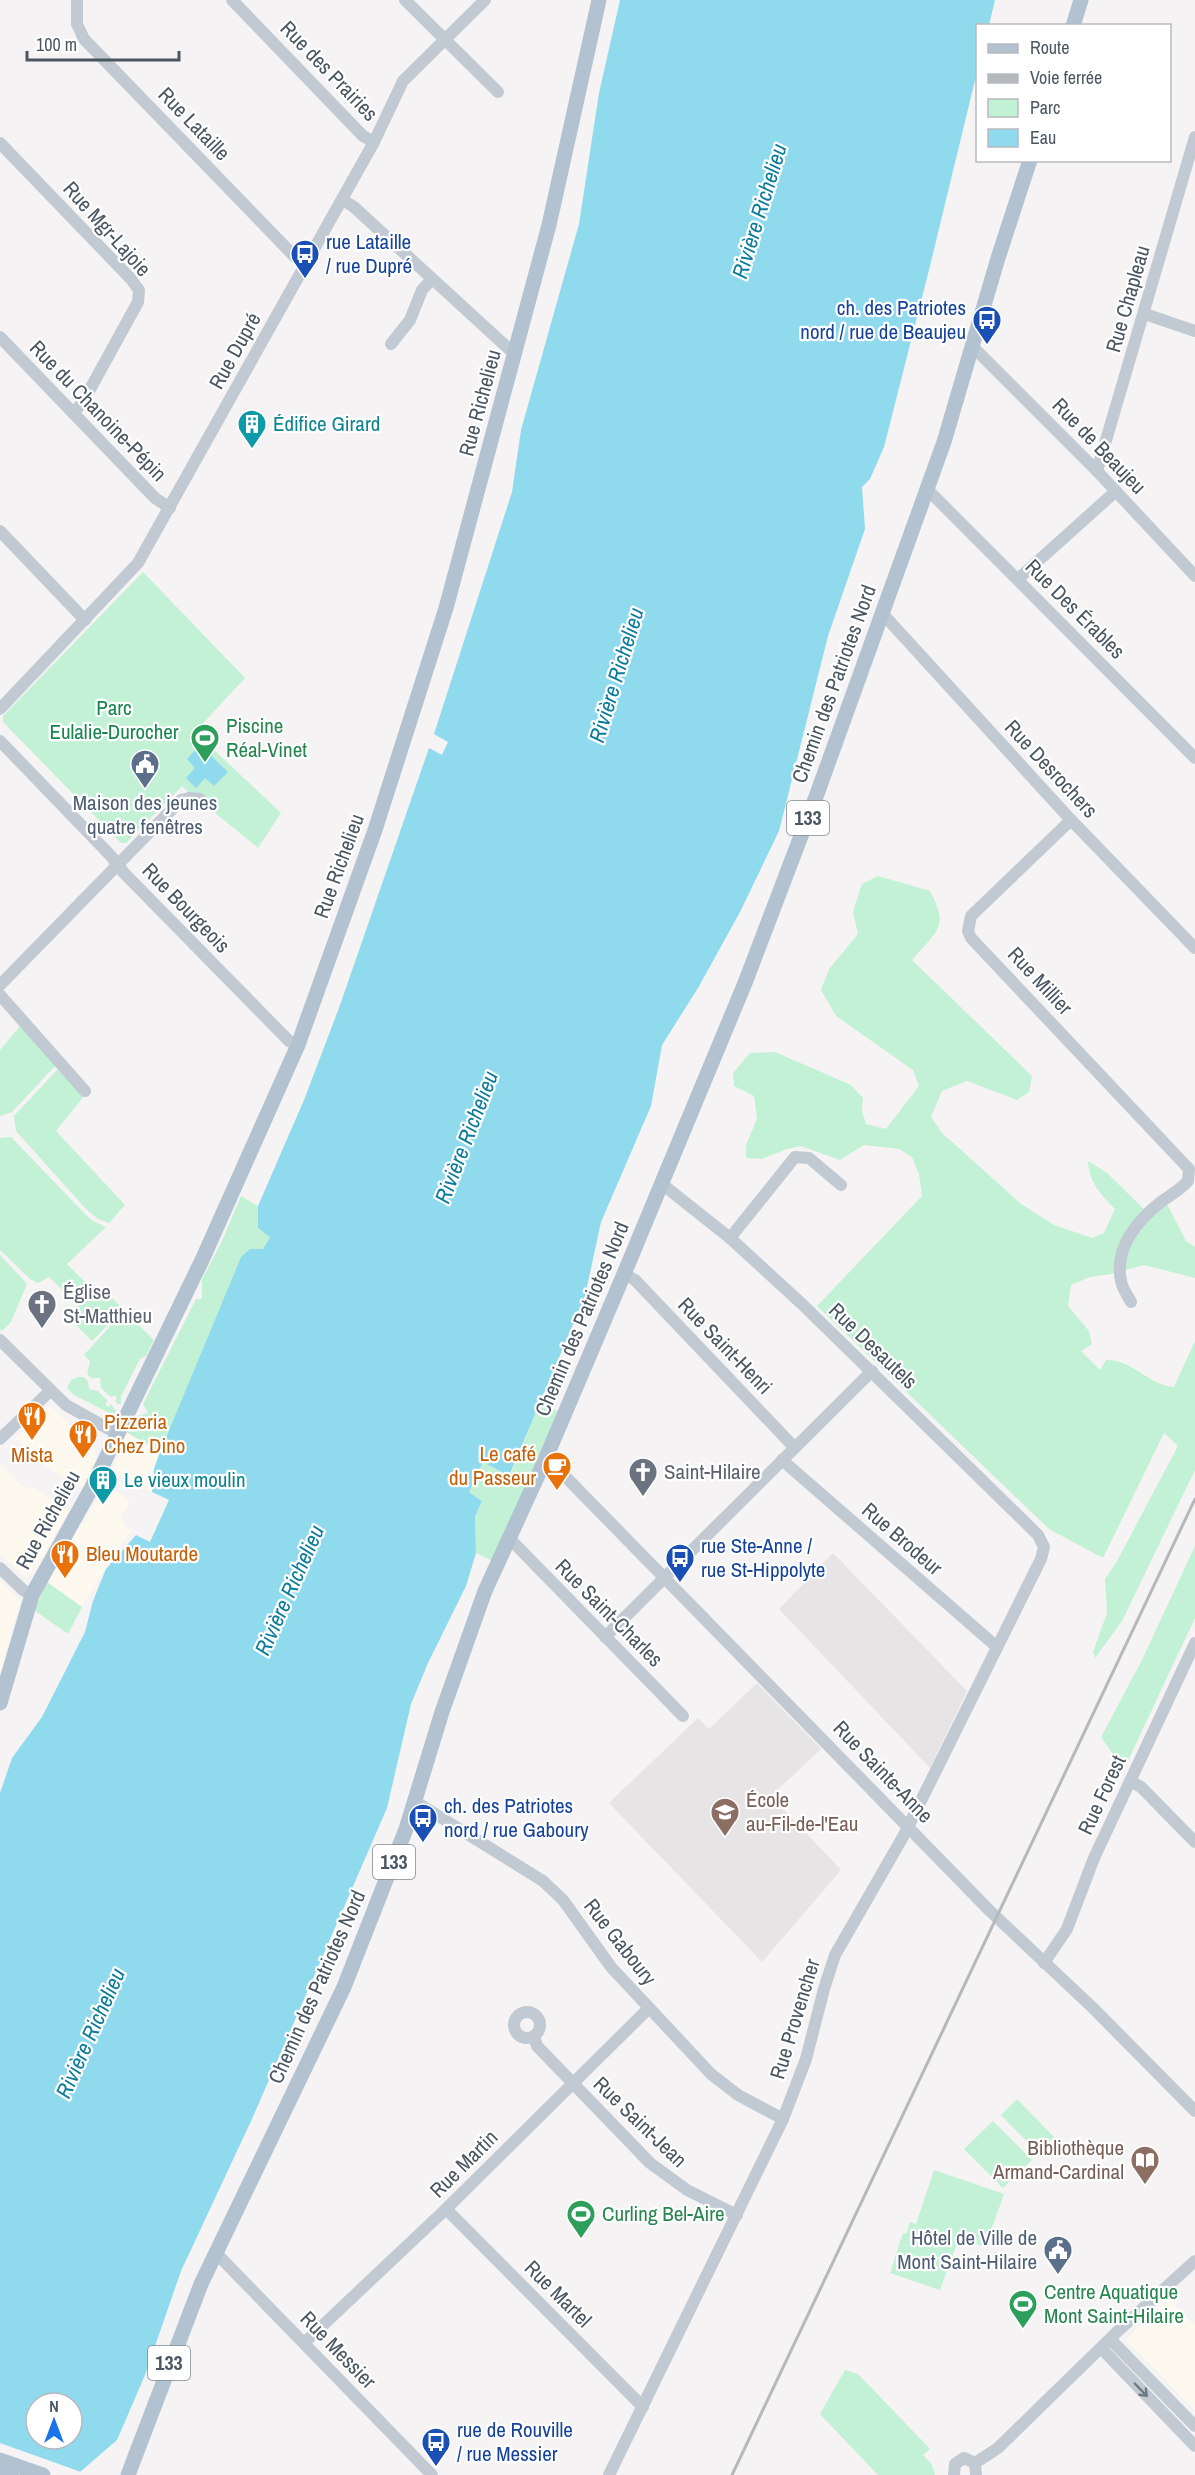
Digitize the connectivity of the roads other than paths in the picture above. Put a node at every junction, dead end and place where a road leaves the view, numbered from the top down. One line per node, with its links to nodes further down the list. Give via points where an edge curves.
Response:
1 (77, 0): 15 (street, Rue Lataille, via 77,24 84,39)
2 (232, 0): 11 (street, Rue des Prairies, via 363,136)
3 (405, 0): 8 (street)
4 (485, 0): 8 (street, Rue Dupré)
5 (599, 0): 22 (main road, Rue Richelieu)
6 (1081, 0): 7 (main road)
7 (1074, 24)
8 (445, 40): 9 (street); 11 (street, Rue Dupré, via 403,81)
9 (498, 92)
10 (1195, 137): 17 (street, Rue Chapleau)
11 (374, 142): 14 (street, Rue Dupré)
12 (0, 143): 23 (street, Rue Mgr-Lajoie, via 139,290 138,302 83,402)
13 (1029, 162): 21 (main road, Chemin des Patriotes Nord / 133)
14 (343, 200): 15 (street, Rue Dupré); 16 (street)
15 (306, 263): 27 (street, Rue Dupré)
16 (432, 279): 20 (street, via 422,290 410,320); 22 (street)
17 (1144, 314): 18 (street); 24 (street, Rue Chapleau)
18 (1195, 331)
19 (0, 337): 23 (street, Rue du Chanoine-Pépin)
20 (391, 344)
21 (972, 346): 24 (street, Rue de Beaujeu); 25 (main road, Chemin des Patriotes Nord / 133)
22 (516, 352): 42 (main road, Rue Richelieu, via 412,720)
23 (73, 413): 27 (street, Rue du Chanoine-Pépin, via 155,498)
24 (1097, 471): 26 (street, Rue de Beaujeu)
25 (927, 489): 30 (street, Rue Des Érables); 31 (main road, Chemin des Patriotes Nord / 133)
26 (1116, 491): 29 (street, Rue de Beaujeu); 30 (street)
27 (170, 508): 32 (street, Rue Dupré, via 138,563)
28 (0, 531): 32 (street)
29 (1195, 576)
30 (1018, 579): 35 (street, Rue Des Érables)
31 (882, 613): 37 (street, Rue Desrochers); 45 (main road, Chemin des Patriotes Nord / 133, via 745,983)
32 (86, 620): 33 (street, Rue Dupré)
33 (0, 707)
34 (0, 741): 38 (street, Rue Bourgeois)
35 (1195, 758)
36 (200, 799): 38 (street, via 181,800)
37 (1071, 820): 39 (street, Rue Desrochers); 44 (street, Rue Millier, via 971,916 968,931)
38 (117, 866): 40 (street); 42 (street, Rue Bourgeois, via 289,1041)
39 (1195, 948)
40 (0, 986)
41 (0, 995): 43 (street)
42 (298, 1045): 55 (main road, Rue Richelieu, via 203,1258)
43 (85, 1091)
44 (1192, 1168): 47 (street, Rue Millier)
45 (662, 1184): 49 (street, Rue Desautels); 50 (main road, Chemin des Patriotes Nord / 133)
46 (841, 1185): 49 (street, via 809,1158 795,1157)
47 (1184, 1186): 48 (street); 51 (street, via 1148,1213 1130,1233 1120,1264 1121,1282)
48 (1195, 1193)
49 (730, 1238): 53 (street, Rue Desautels)
50 (624, 1274): 57 (street, Rue Saint-Henri, via 635,1280); 58 (main road, Chemin des Patriotes Nord / 133)
51 (1131, 1302)
52 (0, 1340): 54 (street)
53 (872, 1371): 57 (street); 61 (street, Rue Desautels, via 1040,1536)
54 (50, 1391): 55 (street, via 70,1408); 56 (street)
55 (116, 1433): 64 (main road, Rue Richelieu, via 91,1489)
56 (0, 1439)
57 (794, 1447): 59 (street)
58 (545, 1460): 60 (main road, Chemin des Patriotes Nord / 133); 63 (street, Rue Sainte-Anne)
59 (782, 1460): 63 (street); 67 (street, Rue Brodeur)
60 (508, 1537): 65 (street, Rue Saint-Charles); 73 (main road, Chemin des Patriotes Nord / 133, via 460,1656)
61 (1044, 1547): 67 (street, Rue Provencher)
62 (0, 1568): 64 (street)
63 (665, 1577): 65 (street); 74 (street, Rue Sainte-Anne)
64 (32, 1595): 70 (main road, Rue Richelieu)
65 (605, 1637): 71 (street, Rue Saint-Charles)
66 (1195, 1643): 68 (street, Rue Forest)
67 (997, 1647): 74 (street, Rue Provencher)
68 (1184, 1666): 69 (street); 72 (street, Rue Forest)
69 (1195, 1674)
70 (0, 1703)
71 (683, 1716)
72 (1130, 1781): 75 (street, via 1141,1787); 76 (street, Rue Forest, via 1067,1929)
73 (416, 1802): 77 (street, Rue Gaboury, via 555,1891 597,1950); 84 (main road, Chemin des Patriotes Nord / 133, via 344,1987)
74 (908, 1826): 76 (street, Rue Sainte-Anne); 81 (street, Rue Provencher, via 832,1963 806,2059)
75 (1195, 1842)
76 (1044, 1963): 80 (street, Rue Sainte-Anne)
77 (648, 2009): 79 (street, Rue Martin); 81 (street, Rue Gaboury, via 711,2074 738,2095)
78 (534, 2037): 79 (street, Rue Saint-Jean, via 537,2046)
79 (572, 2083): 82 (street, Rue Martin); 83 (street, Rue Saint-Jean, via 661,2173)
80 (1195, 2110)
81 (783, 2119): 83 (street, Rue Provencher)
82 (446, 2209): 86 (street, Rue Martin); 88 (street, Rue Martel)
83 (737, 2215): 88 (street, Rue Provencher)
84 (216, 2253): 86 (street, Rue Messier); 96 (main road, Chemin des Patriotes Nord / 133, via 185,2322)
85 (1195, 2261): 87 (street)
86 (304, 2343): 97 (street, Rue Messier)
87 (1106, 2343): 89 (street); 90 (street, one-way to 90); 92 (street)
88 (643, 2407): 98 (street, Rue Provencher)
89 (1195, 2426)
90 (1195, 2446)
91 (0, 2460): 95 (main road)
92 (975, 2469): 99 (street, via 968,2459 960,2459)
93 (0, 2471): 94 (main road)
94 (11, 2475)
95 (43, 2475)
96 (128, 2475)
97 (432, 2475)
98 (609, 2475)
99 (954, 2475)

